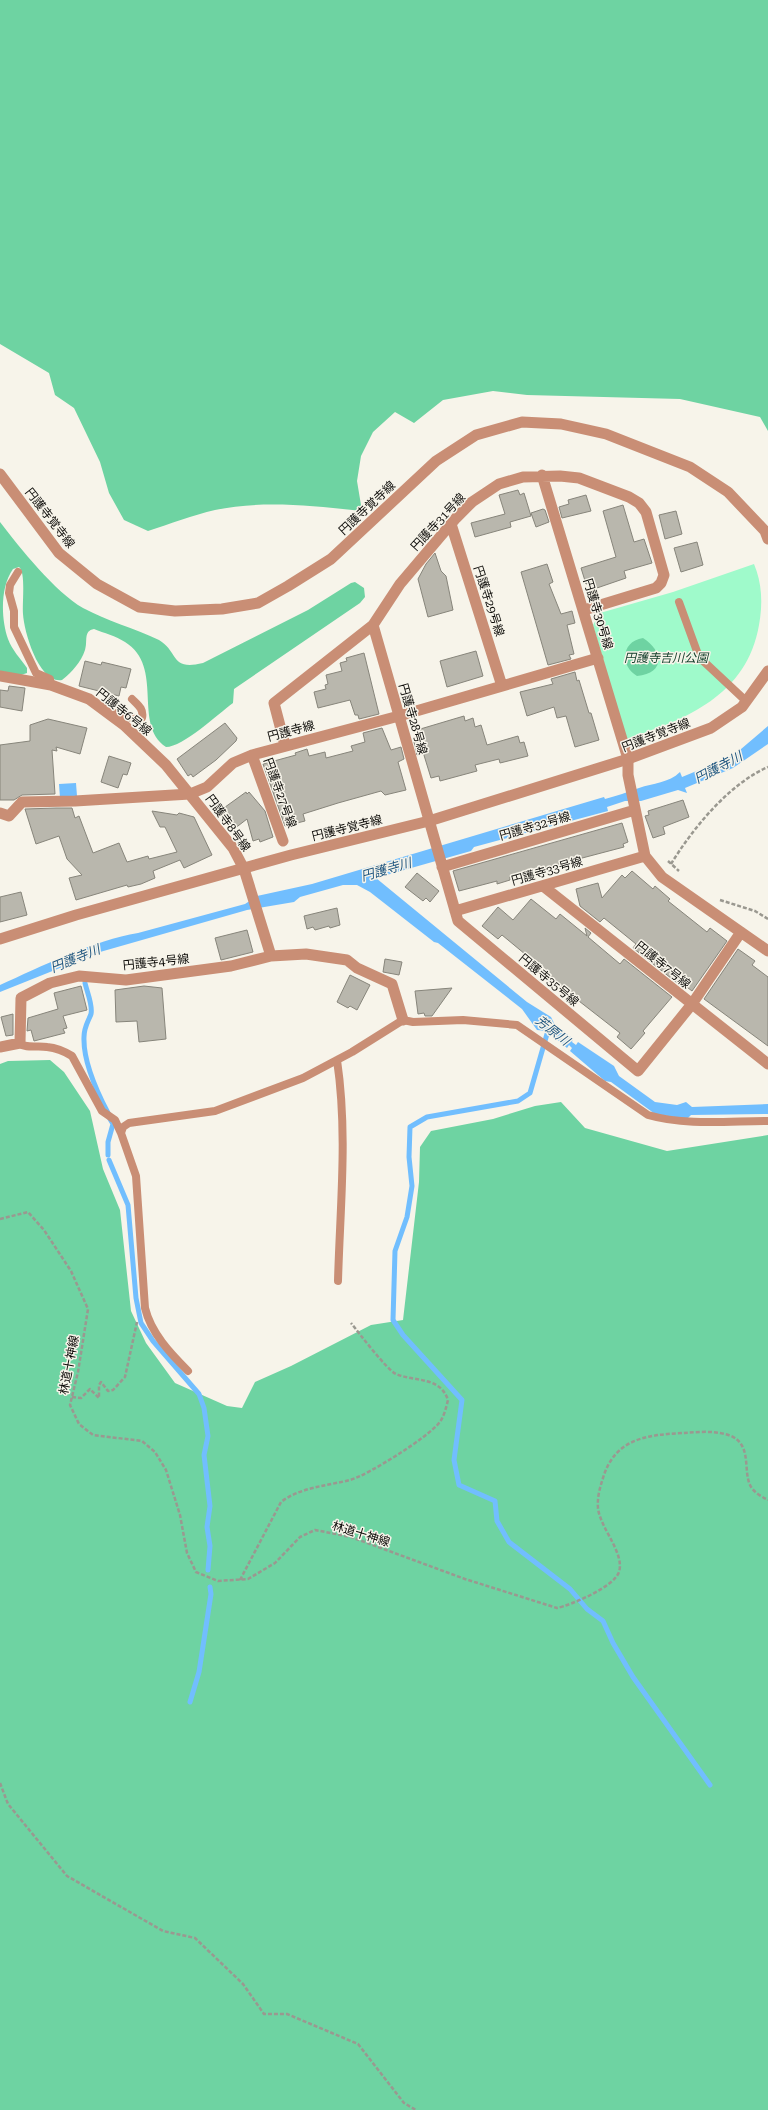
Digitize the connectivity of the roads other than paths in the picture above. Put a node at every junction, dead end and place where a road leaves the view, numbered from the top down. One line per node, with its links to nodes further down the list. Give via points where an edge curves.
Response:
1 (0, 474): 4 (street, 円護寺覚寺線, via 59,554 97,584 139,607 175,611 222,609 258,603 331,559 436,461 476,435 522,422 561,424 606,434 690,467 728,492 765,531)
2 (542, 476): 3 (street, 円護寺31号線, via 523,477 499,484 472,502); 7 (street, 円護寺30号線); 7 (street, 円護寺31号線, via 579,478 629,497 639,503 646,512 664,575 661,583 656,588)
3 (451, 524): 8 (street, 円護寺31号線, via 400,584); 13 (street, 円護寺29号線)
4 (768, 540)
5 (18, 572): 12 (lane, via 9,593 14,611 14,628 36,673 50,679)
6 (679, 602): 15 (lane, via 699,657)
7 (584, 610): 9 (street, 円護寺30号線)
8 (373, 625): 17 (street, 円護寺28号線); 18 (street, 円護寺31号線, via 274,703)
9 (598, 658): 13 (street, 円護寺線); 20 (street, 円護寺30号線)
10 (768, 671): 15 (street, 円護寺覚寺線)
11 (1, 677): 12 (street, 円護寺6号線)
12 (51, 685): 16 (street, 円護寺6号線, via 89,699)
13 (502, 686): 17 (street, 円護寺線)
14 (132, 699): 16 (lane, via 140,707 142,718 138,720 116,713)
15 (746, 701): 20 (street, 円護寺覚寺線, via 742,707 711,728)
16 (110, 714): 21 (street, 円護寺6号線, via 166,765)
17 (399, 716): 18 (street, 円護寺線); 24 (street, 円護寺28号線)
18 (285, 745): 19 (street, 円護寺線)
19 (252, 755): 21 (street, 円護寺線, via 233,764 206,787); 25 (street, 円護寺27号線)
20 (628, 760): 22 (street, via 628,776); 24 (street, 円護寺覚寺線)
21 (190, 794): 23 (street, 円護寺線, via 22,802); 28 (street, 円護寺8号線, via 233,848)
22 (635, 807): 26 (street); 27 (street, 円護寺32号線)
23 (3, 816)
24 (429, 821): 27 (street, 円護寺35号線); 28 (street, 円護寺覚寺線)
25 (283, 841)
26 (645, 856): 29 (street, 円護寺33号線); 31 (street, via 662,877)
27 (442, 867): 30 (street, 円護寺35号線)
28 (244, 869): 32 (street, 円護寺覚寺線, via 76,915); 34 (street)
29 (542, 886): 30 (street, 円護寺33号線); 35 (street, 円護寺7号線)
30 (455, 911): 35 (street, 円護寺35号線, via 458,921 638,1071)
31 (741, 932): 33 (street); 35 (street)
32 (0, 939)
33 (768, 951)
34 (271, 956): 36 (street, via 306,954 347,960 357,968 392,984); 37 (street, 円護寺4号線, via 231,966 126,980 79,976 50,983 21,998)
35 (692, 1004): 40 (street, 円護寺7号線)
36 (403, 1020): 39 (lane); 41 (lane, via 463,1020 517,1025 648,1115 661,1119)
37 (18, 1043): 38 (street); 42 (lane, via 29,1047 47,1047 64,1051 72,1056 102,1111 115,1120)
38 (0, 1047)
39 (337, 1060): 42 (lane, via 303,1078 215,1110 129,1123); 43 (lane, via 343,1136)
40 (768, 1064)
41 (768, 1121)
42 (121, 1133): 44 (lane, via 136,1176 148,1319 157,1335)
43 (338, 1281)
44 (188, 1371)

